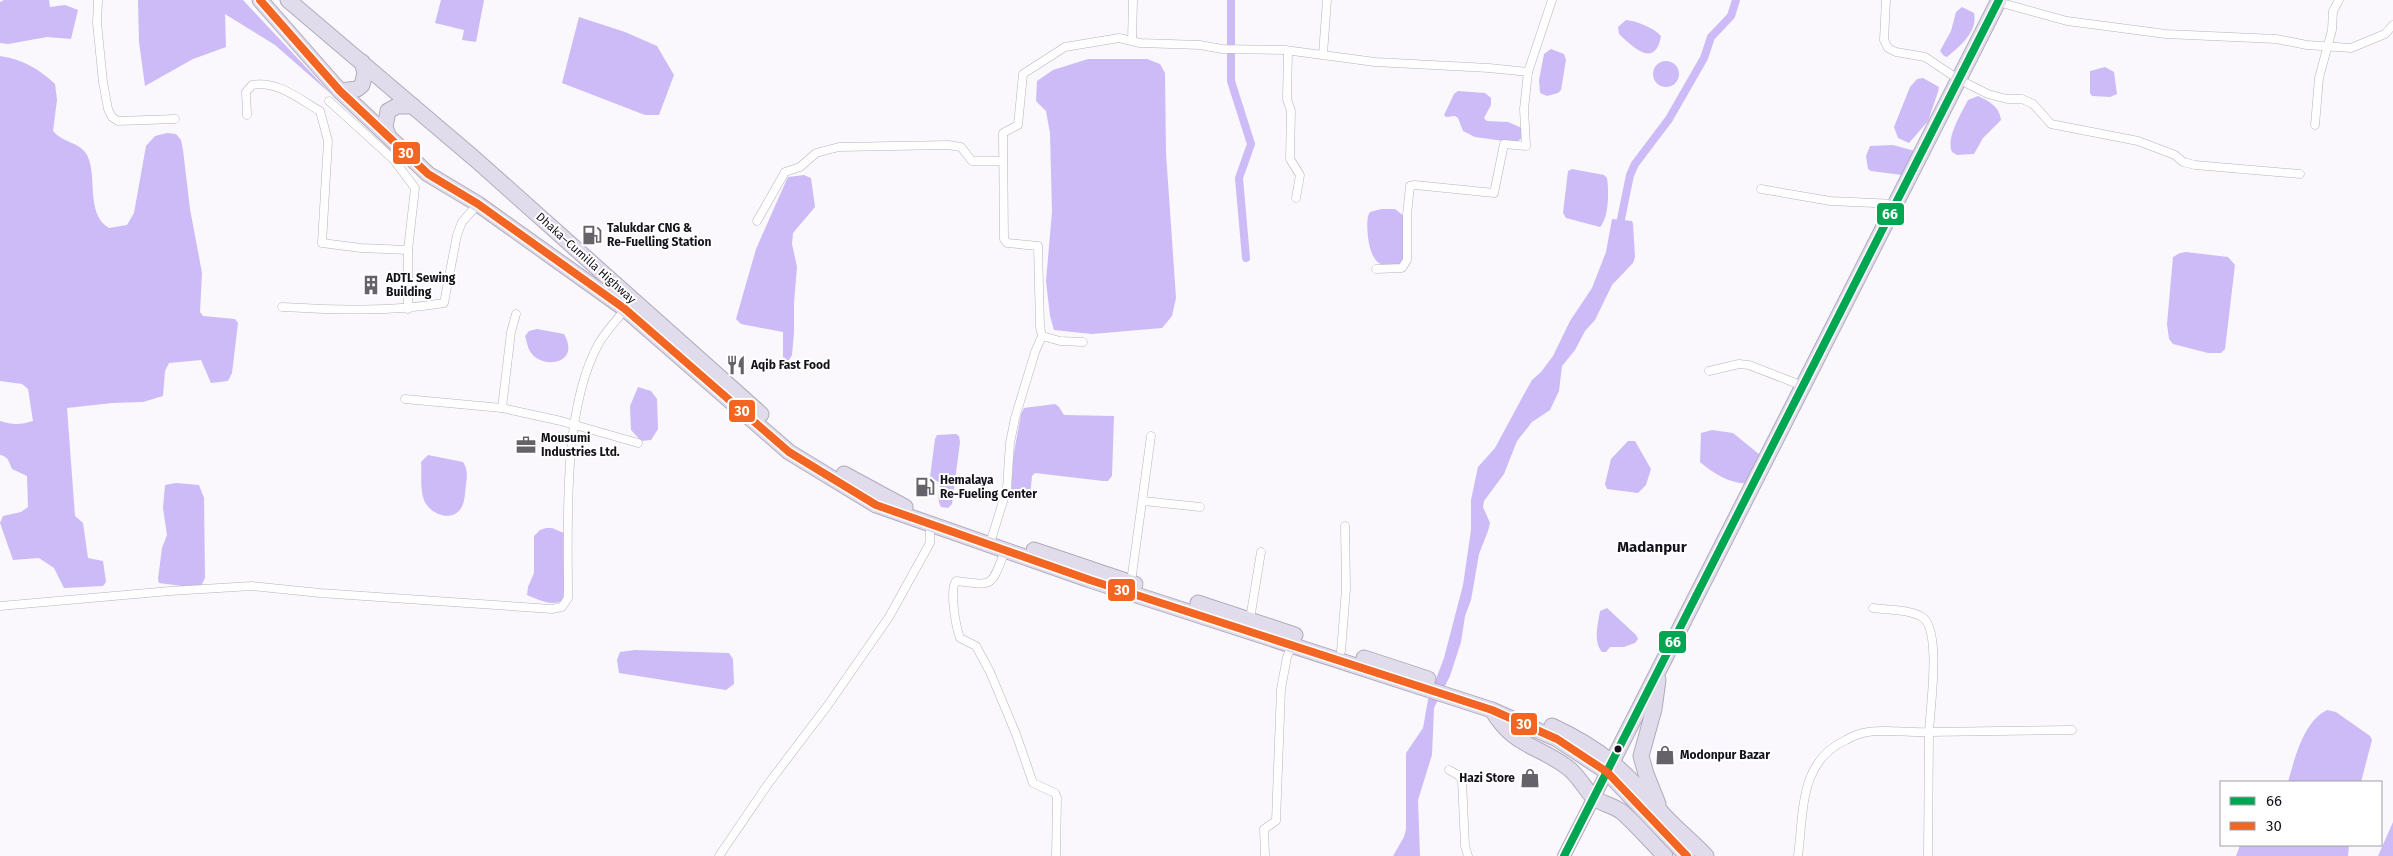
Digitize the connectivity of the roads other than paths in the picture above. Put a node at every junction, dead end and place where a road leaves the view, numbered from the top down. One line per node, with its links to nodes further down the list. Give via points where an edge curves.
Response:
1 (98, 0): 21 (street, via 103,82 112,117 118,121)
2 (260, 0): 18 (highway, Dhaka–Cumilla Highway)
3 (288, 0): 15 (highway, Dhaka–Cumilla Highway)
4 (1133, 0): 11 (street)
5 (1327, 0): 14 (street)
6 (1552, 0): 16 (street)
7 (1886, 0): 17 (street, via 1884,40 1888,48 1926,57)
8 (2339, 0): 12 (street, via 2333,11)
9 (1999, 1): 12 (street, via 2066,21 2166,34 2276,39); 17 (highway)
10 (2393, 25): 12 (street, via 2385,34 2351,48)
11 (1132, 41): 13 (street, via 1222,49); 24 (street, via 1110,38 1065,47 1023,74 1018,125 1004,133)
12 (2327, 46): 22 (street, via 2319,78)
13 (1288, 50): 14 (street); 27 (street, via 1290,159 1300,176)
14 (1323, 54): 16 (street, via 1375,62)
15 (362, 62): 18 (highway, via 365,73 362,85); 19 (highway, Dhaka–Cumilla Highway)
16 (1528, 72): 32 (street, via 1524,109 1526,146 1504,144 1494,193 1410,186 1408,260 1402,268)
17 (1958, 79): 25 (street, via 1988,94 2033,104 2051,124 2138,141 2175,155 2183,162); 29 (highway)
18 (335, 96): 23 (highway, Dhaka–Cumilla Highway); 31 (street, via 394,160 415,188)
19 (413, 106): 23 (highway, via 397,106 388,111 385,127); 50 (highway, Dhaka–Cumilla Highway, via 794,444 900,505)
20 (247, 115): 31 (street, via 246,92 258,84 277,86 320,111 328,140 322,243)
21 (175, 120)
22 (2315, 125)
23 (388, 136): 28 (highway, Dhaka–Cumilla Highway, via 428,174)
24 (1003, 161): 30 (street, via 972,161 961,147 948,145 827,149 816,153 800,167 785,172); 37 (street, via 1004,239 1008,243 1038,246)
25 (2300, 174)
26 (1761, 190): 29 (street, via 1830,201)
27 (1296, 198)
28 (478, 204): 34 (street, via 462,222 457,235 444,303); 35 (highway, Dhaka–Cumilla Highway)
29 (1896, 204): 40 (highway)
30 (757, 221)
31 (408, 250): 34 (street)
32 (1376, 269)
33 (282, 307): 34 (street)
34 (408, 309)
35 (625, 309): 43 (street, via 599,342 584,382); 48 (highway, Dhaka–Cumilla Highway, via 790,452 876,505)
36 (516, 314): 42 (street)
37 (1042, 336): 38 (street); 50 (street, via 1013,425 1007,488)
38 (1083, 342)
39 (1709, 370): 40 (street, via 1728,365 1749,365)
40 (1804, 386): 59 (highway)
41 (405, 398): 42 (street)
42 (502, 408): 43 (street)
43 (575, 426): 45 (street); 54 (street, via 568,490 568,598 562,607 552,609 252,586)
44 (1151, 436): 46 (street)
45 (638, 443)
46 (1143, 501): 47 (street); 53 (street)
47 (1200, 507)
48 (930, 526): 51 (highway, Dhaka–Cumilla Highway); 69 (street, via 930,543 889,617)
49 (1345, 526): 58 (street, via 1346,589)
50 (992, 537): 53 (highway, Dhaka–Cumilla Highway)
51 (1005, 551): 57 (highway, Dhaka–Cumilla Highway); 70 (street, via 992,582 987,585 956,581 952,586 952,598 960,638 976,646 990,672 1033,783 1058,798)
52 (1261, 552): 56 (street)
53 (1131, 582): 56 (highway, Dhaka–Cumilla Highway)
54 (0, 606)
55 (1873, 608): 64 (street, via 1914,613 1929,623 1933,664)
56 (1250, 619): 58 (highway, Dhaka–Cumilla Highway)
57 (1292, 645): 60 (highway, Dhaka–Cumilla Highway); 71 (street, via 1281,689 1276,821 1264,828)
58 (1341, 651): 60 (highway, Dhaka–Cumilla Highway)
59 (1660, 669): 65 (highway); 68 (highway, via 1642,756)
60 (1414, 680): 61 (highway, Dhaka–Cumilla Highway)
61 (1450, 692): 62 (highway, Dhaka–Cumilla Highway); 65 (highway, Dhaka–Cumilla Highway, via 1509,706 1573,736)
62 (1492, 710): 65 (highway, Dhaka–Cumilla Highway); 67 (highway, via 1513,737 1566,766)
63 (2072, 730): 64 (street)
64 (1929, 732): 77 (street, via 1860,733 1826,752 1812,770 1806,786); 78 (street)
65 (1609, 766): 67 (main road); 68 (highway, Dhaka–Cumilla Highway); 75 (highway, Dhaka–Cumilla Highway)
66 (1449, 770): 72 (street, via 1462,780)
67 (1593, 798): 73 (main road); 74 (highway, via 1622,812)
68 (1662, 814): 76 (highway, Dhaka–Cumilla Highway)
69 (719, 856)
70 (1056, 856)
71 (1265, 856)
72 (1468, 856)
73 (1564, 856)
74 (1665, 856)
75 (1687, 856)
76 (1706, 856)
77 (1798, 856)
78 (1928, 856)

